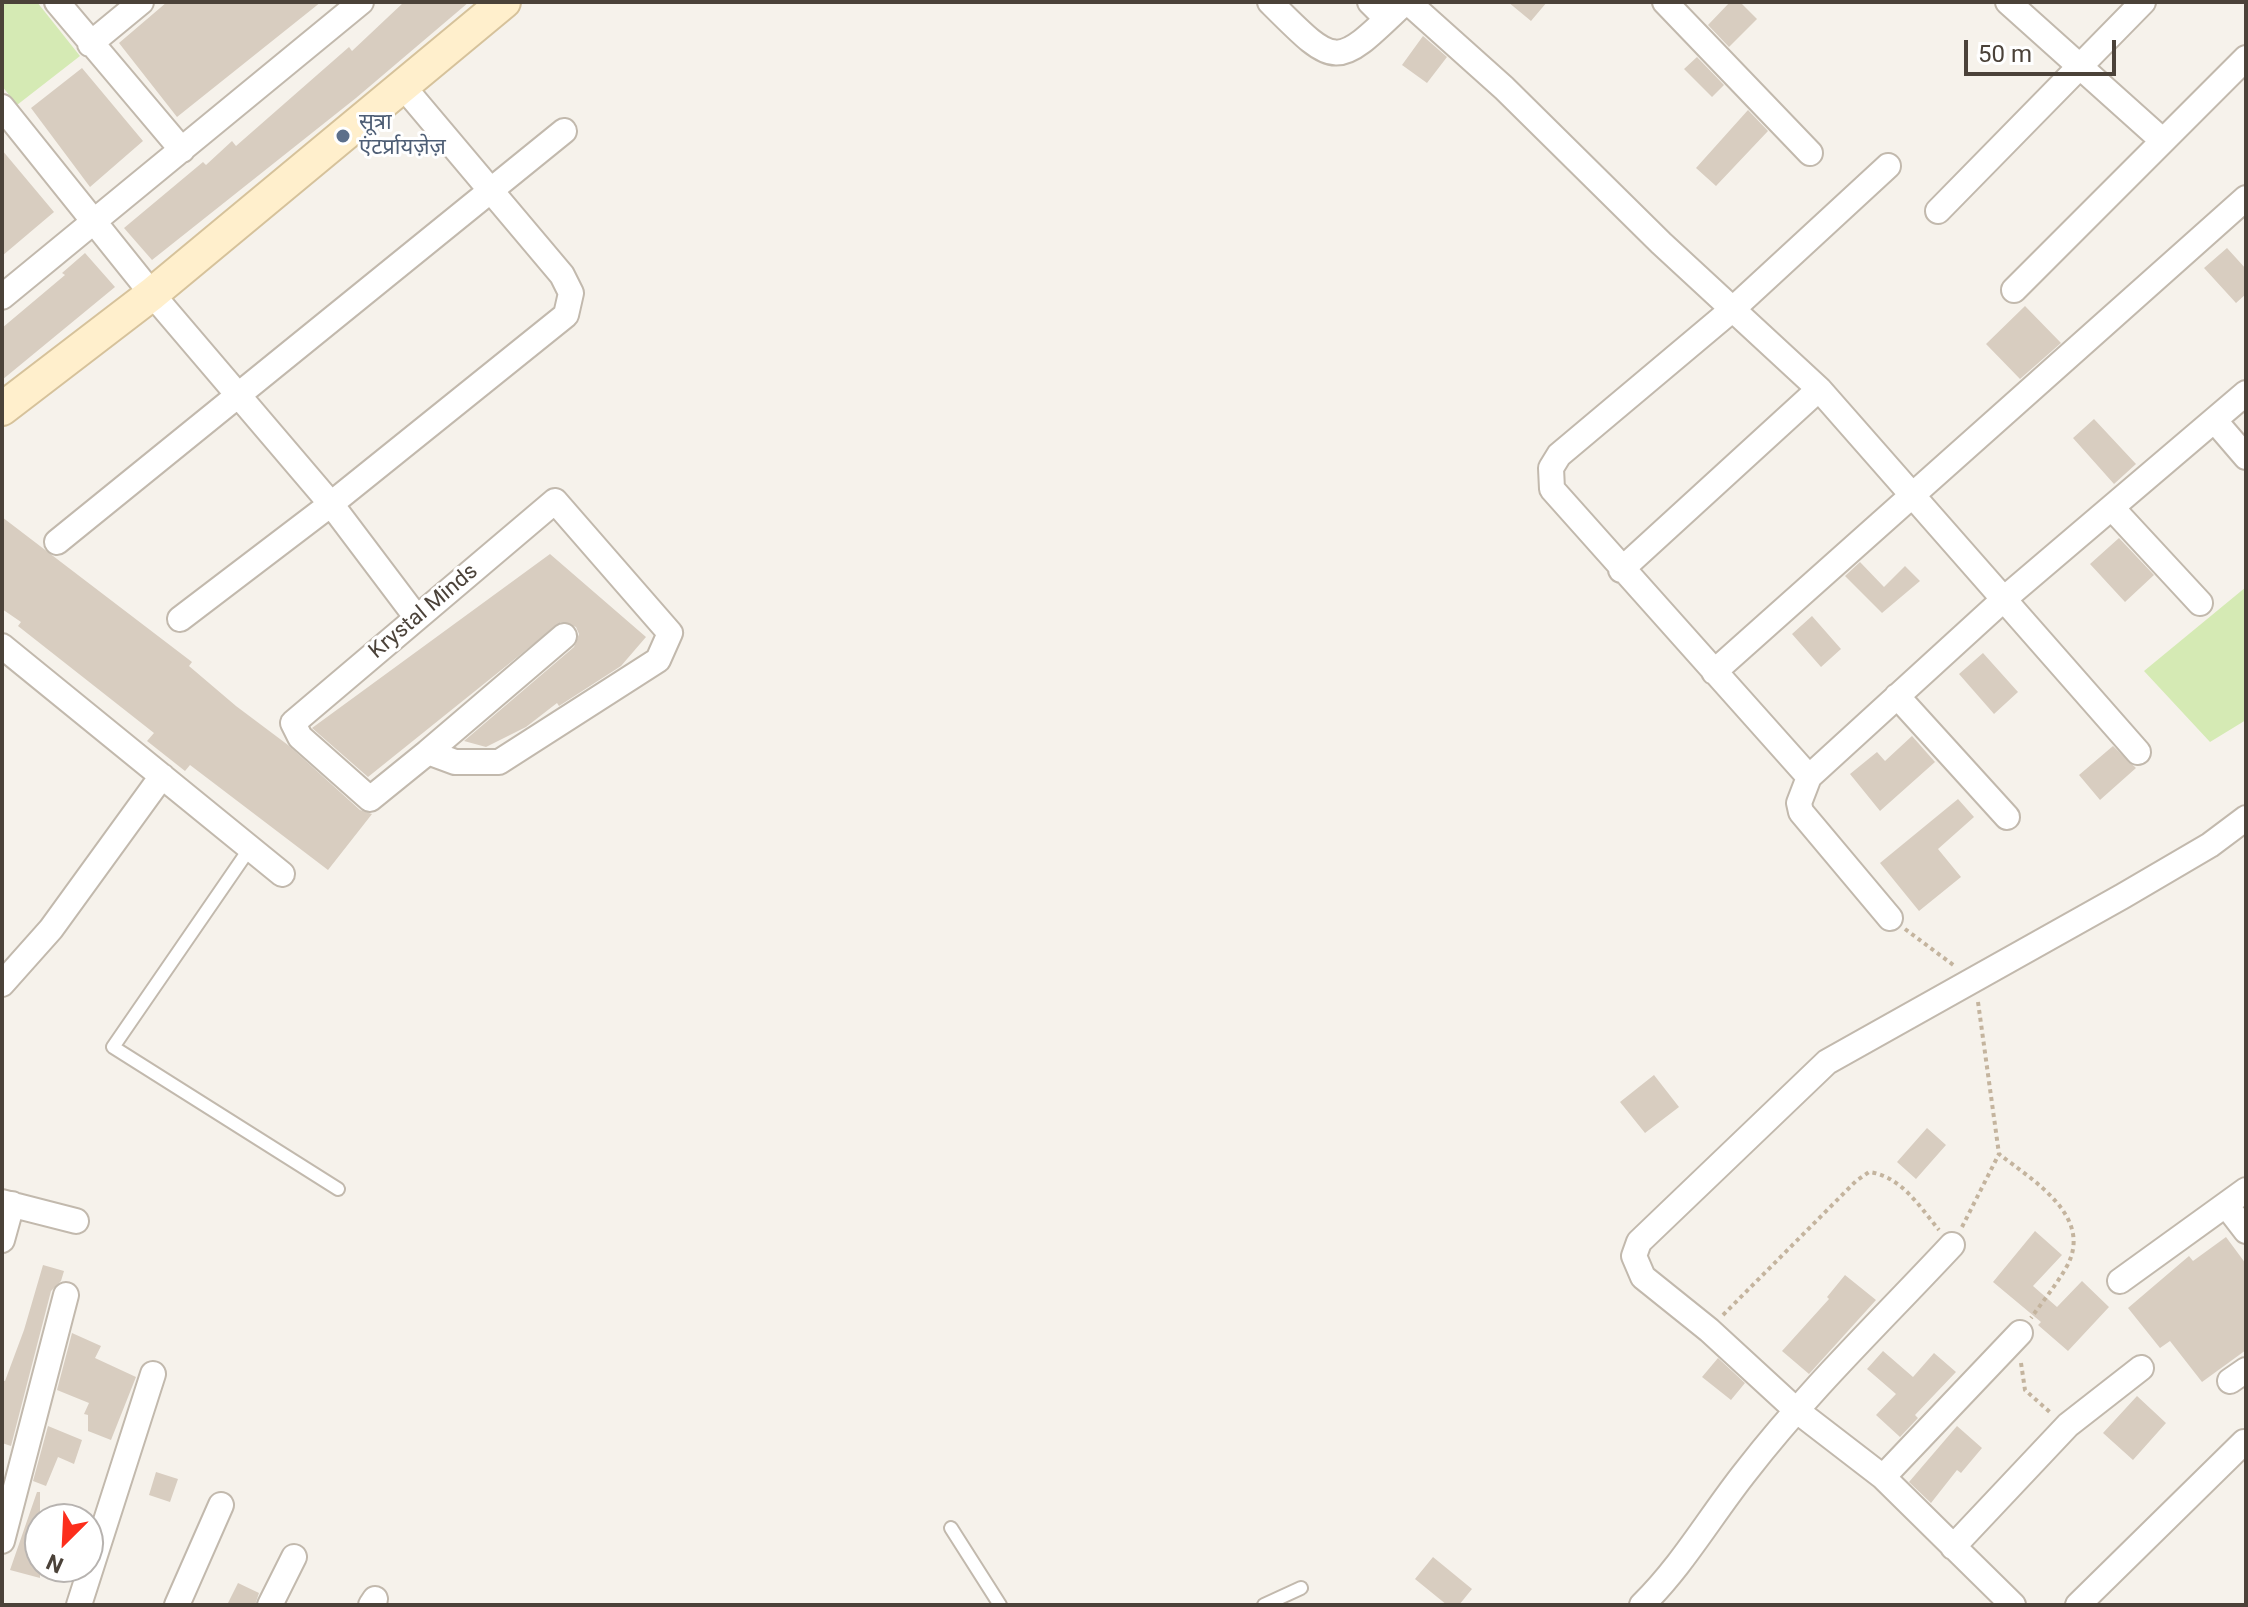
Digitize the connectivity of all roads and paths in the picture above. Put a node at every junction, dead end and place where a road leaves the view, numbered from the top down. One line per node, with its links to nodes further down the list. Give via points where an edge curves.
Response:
1 (57, 2): 10 (street)
2 (141, 2): 10 (street)
3 (361, 2): 17 (street)
4 (504, 2): 13 (street)
5 (1270, 2): 9 (street, via 1317,49 1333,54 1349,52)
6 (1665, 2): 18 (street)
7 (2008, 2): 12 (street)
8 (2143, 2): 12 (street)
9 (1393, 6): 27 (street, via 1504,88)
10 (90, 44): 17 (street)
11 (2246, 58): 16 (street)
12 (2079, 67): 16 (street); 22 (street)
13 (401, 84): 20 (street); 25 (street)
14 (2, 107): 23 (street)
15 (564, 131): 20 (street)
16 (2163, 141): 24 (street)
17 (182, 150): 23 (street)
18 (1810, 153)
19 (1888, 166): 27 (street)
20 (491, 192): 30 (street); 35 (street, via 562,275 571,293 566,315)
21 (2246, 198): 34 (street)
22 (1938, 211)
23 (95, 220): 25 (street); 26 (street)
24 (2014, 290)
25 (152, 294): 30 (street); 31 (street)
26 (2, 297)
27 (1734, 308): 28 (street); 38 (street, via 1570,445 1551,468 1552,489)
28 (1819, 389): 34 (street); 38 (street)
29 (2246, 393): 32 (street)
30 (239, 394): 35 (street); 37 (street)
31 (2, 409)
32 (2215, 421): 33 (street); 36 (street)
33 (2246, 457)
34 (1912, 492): 39 (street); 45 (street)
35 (331, 504): 41 (street); 42 (street)
36 (2112, 508): 39 (street); 40 (street)
37 (57, 542)
38 (1621, 570): 45 (street)
39 (2004, 599): 46 (street); 48 (street)
40 (2200, 603)
41 (417, 618): 47 (street, Krystal Minds, via 293,723 300,737 370,799); 47 (street, Krystal Minds, via 555,501 670,633 658,660 499,762 455,762)
42 (180, 619)
43 (564, 636): 47 (street)
44 (2, 646): 49 (street)
45 (1714, 672): 50 (street)
46 (1897, 696): 50 (street); 51 (street)
47 (428, 752)
48 (2138, 752)
49 (162, 776): 53 (street); 57 (street, via 51,929)
50 (1809, 777): 55 (street, via 1801,812)
51 (2007, 817)
52 (2246, 818): 56 (street, via 2210,845)
53 (250, 848): 54 (street); 59 (lane, via 113,1047)
54 (282, 874)
55 (1890, 918): 56 (path)
56 (1975, 981): 58 (path); 69 (street, via 1827,1062 1639,1242 1634,1256 1643,1277)
57 (2, 984)
58 (1999, 1154): 66 (path); 70 (path, via 2045,1190 2070,1219 2076,1240 2068,1265)
59 (338, 1189)
60 (2246, 1190): 62 (street)
61 (7, 1203): 63 (street); 65 (street)
62 (2226, 1205): 64 (street); 67 (street)
63 (76, 1221)
64 (2246, 1231)
65 (2, 1240)
66 (1952, 1245): 69 (path, via 1907,1192 1884,1174 1869,1172); 73 (street)
67 (2120, 1281)
68 (66, 1295): 79 (street)
69 (1709, 1330): 73 (street)
70 (2020, 1333): 74 (path, via 2025,1390); 76 (street)
71 (2141, 1368): 74 (street)
72 (153, 1374): 83 (street)
73 (1796, 1410): 76 (street); 88 (street)
74 (2068, 1425): 80 (street)
75 (2244, 1442): 90 (street)
76 (1883, 1477): 80 (street)
77 (221, 1505): 84 (street)
78 (951, 1528): 86 (lane)
79 (2, 1541)
80 (1953, 1547): 89 (street)
81 (294, 1557): 85 (street)
82 (1301, 1588): 87 (lane)
83 (79, 1605)
84 (177, 1605)
85 (270, 1605)
86 (1000, 1605)
87 (1264, 1605)
88 (1642, 1605)
89 (2013, 1605)
90 (2078, 1605)

